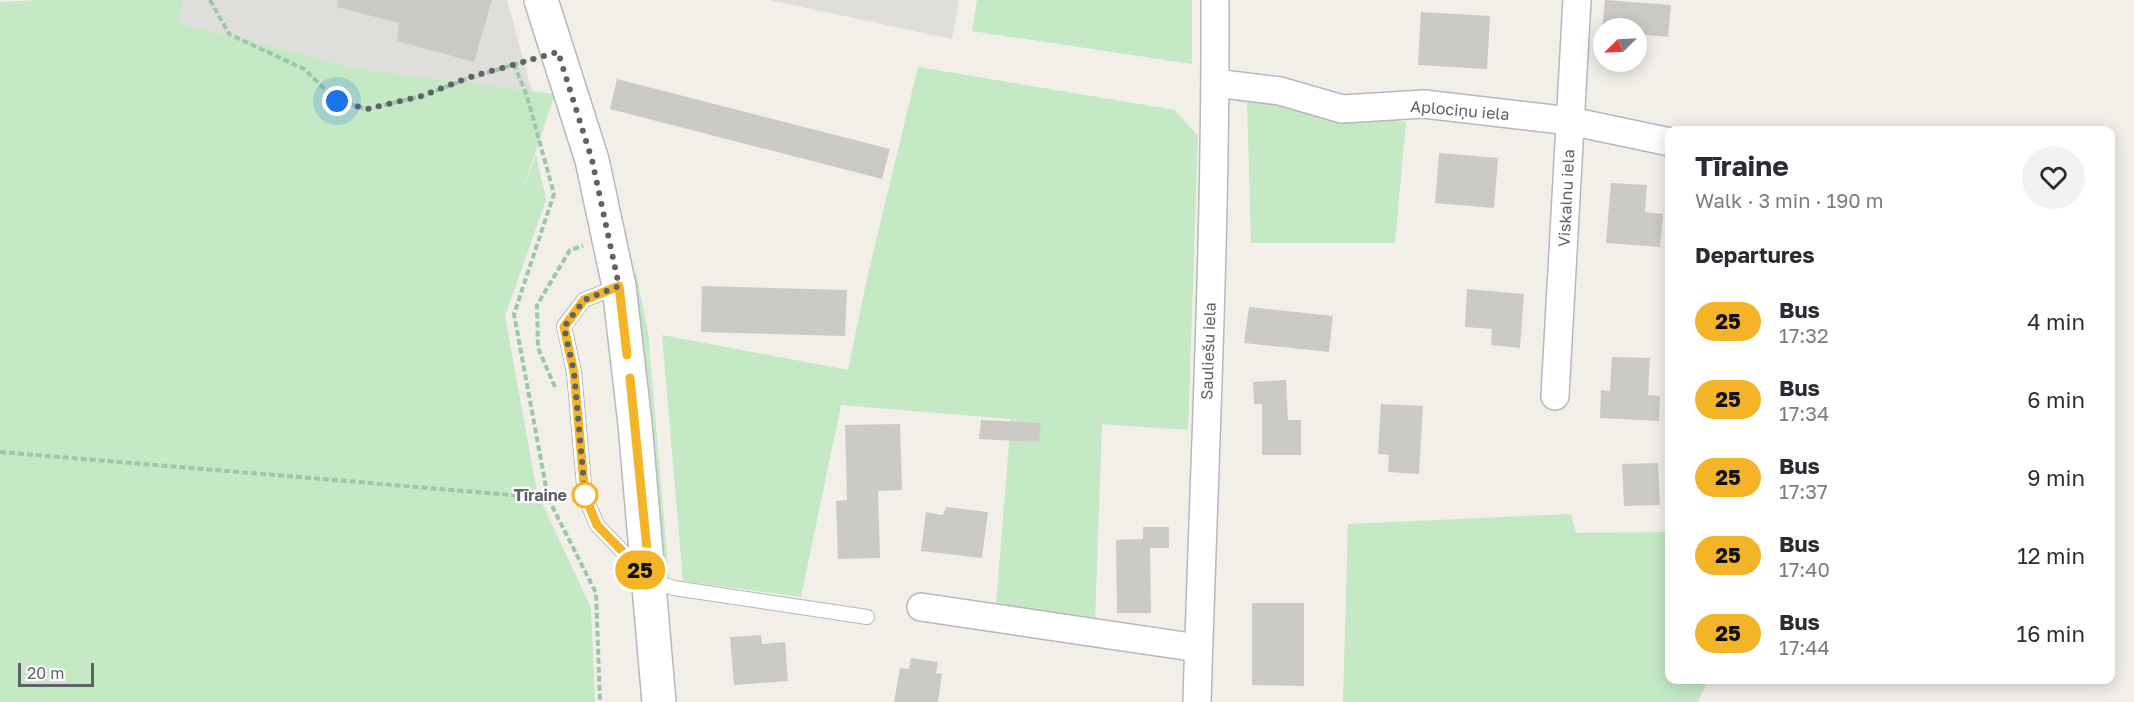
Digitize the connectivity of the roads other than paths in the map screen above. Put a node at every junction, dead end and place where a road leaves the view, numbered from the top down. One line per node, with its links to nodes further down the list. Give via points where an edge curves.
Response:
1 (541, 0): 7 (street, via 592,160)
2 (1215, 0): 4 (street, Sauliešu iela)
3 (1577, 0): 5 (street, Viskalnu iela)
4 (1215, 83): 5 (street, Aplociņu iela, via 1280,91 1342,109 1424,104); 12 (street, Sauliešu iela)
5 (1570, 121): 6 (street, Aplociņu iela); 8 (street, Viskalnu iela)
6 (1665, 141)
7 (619, 286): 9 (street); 9 (lane, via 584,300 564,327 574,372 585,496 597,525)
8 (1555, 396)
9 (650, 580): 11 (lane, via 674,588); 13 (street)
10 (921, 607): 12 (street)
11 (867, 617)
12 (1198, 648): 14 (street, Sauliešu iela)
13 (659, 702)
14 (1197, 702)

